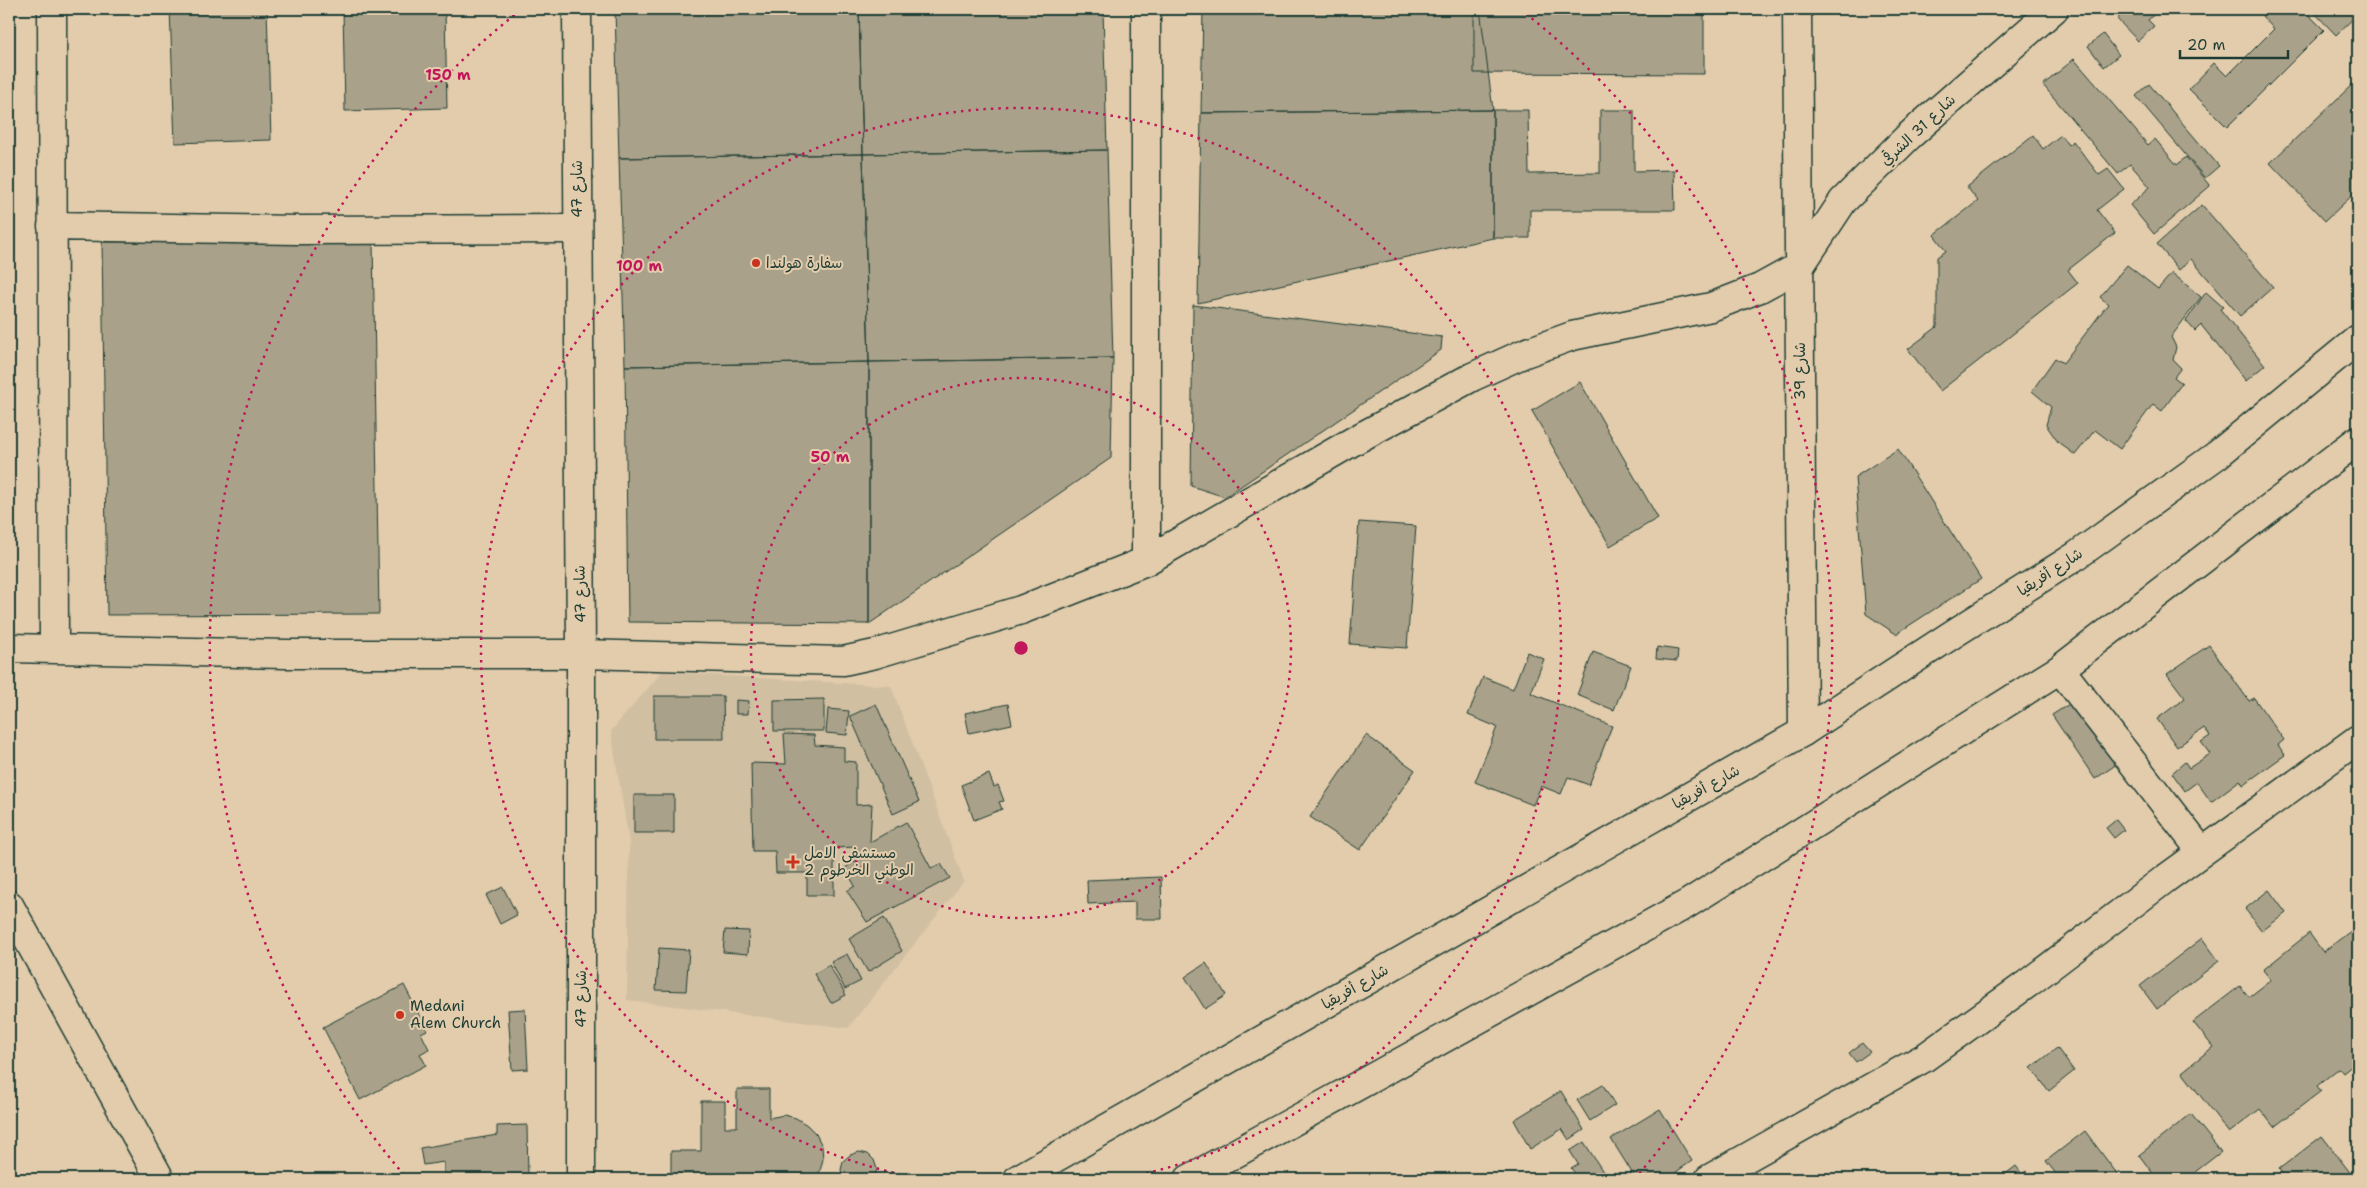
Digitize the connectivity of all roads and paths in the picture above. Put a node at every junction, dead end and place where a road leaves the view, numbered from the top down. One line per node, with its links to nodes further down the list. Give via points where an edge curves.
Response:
1 (52, 9): 6 (main road)
2 (577, 9): 7 (main road, شارع 47)
3 (1146, 9): 11 (main road)
4 (1797, 9): 8 (main road, شارع 39)
5 (2054, 9): 8 (main road, شارع 31 الشرقي, via 1909,136 1843,201)
6 (52, 226): 7 (main road, via 299,230); 13 (main road)
7 (577, 229): 14 (main road, شارع 47)
8 (1800, 266): 11 (main road, via 1760,288 1711,307 1572,336 1472,376); 16 (main road, شارع 39)
9 (2358, 339): 16 (main road, شارع أفريقيا, via 2217,454 2076,556)
10 (2358, 440): 15 (main road)
11 (1146, 561): 14 (main road, via 1021,610 843,661)
12 (9, 648): 13 (main road)
13 (54, 648): 14 (main road, via 286,654)
14 (581, 654): 21 (main road, شارع 47)
15 (2060, 669): 18 (main road); 23 (main road, via 1686,904)
16 (1803, 732): 22 (main road, شارع أفريقيا)
17 (2358, 739): 18 (main road)
18 (2202, 852): 24 (main road, via 1924,1058)
19 (9, 905): 20 (main road)
20 (160, 1179)
21 (580, 1179)
22 (1018, 1179)
23 (1189, 1179)
24 (1708, 1179)

